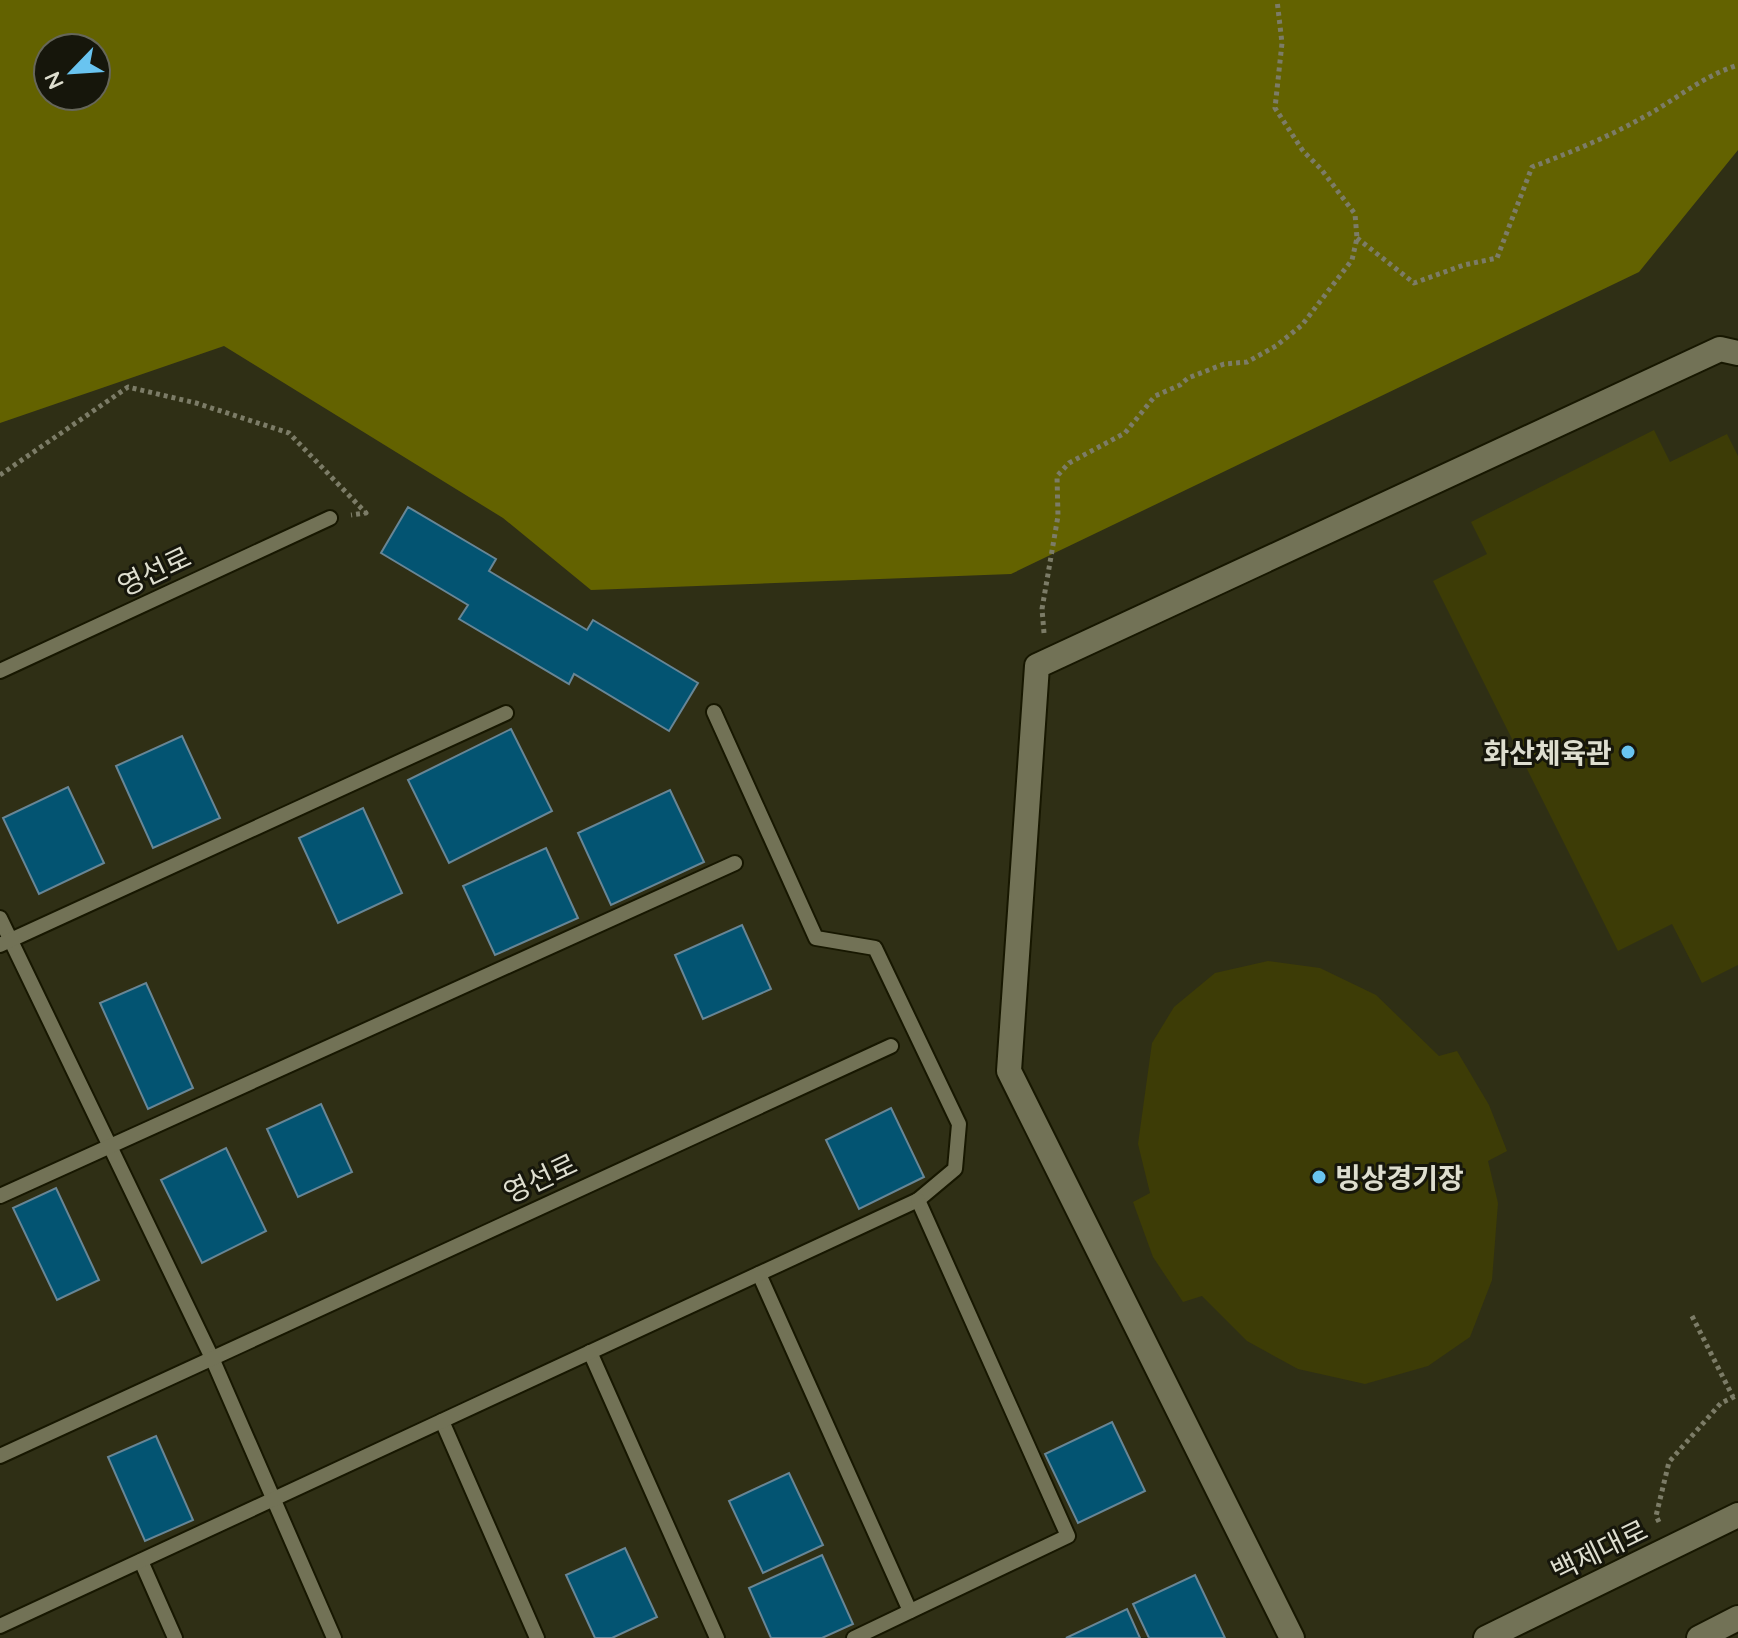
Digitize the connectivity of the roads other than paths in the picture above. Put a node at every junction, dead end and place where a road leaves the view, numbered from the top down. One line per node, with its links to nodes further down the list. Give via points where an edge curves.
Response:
1 (1738, 353): 29 (street, via 1720,349 1037,666 1009,1071)
2 (330, 518): 3 (lane, 영선로)
3 (0, 671)
4 (714, 712): 12 (lane, via 816,938 875,948 959,1124 955,1169)
5 (506, 713): 8 (lane)
6 (735, 863): 10 (lane)
7 (0, 918): 8 (lane)
8 (5, 942): 10 (lane)
9 (891, 1046): 15 (lane, 영선로)
10 (108, 1147): 11 (lane); 15 (lane)
11 (0, 1196)
12 (918, 1200): 13 (lane); 21 (lane, via 1068,1536)
13 (759, 1274): 14 (lane); 21 (lane)
14 (590, 1352): 16 (lane); 27 (lane)
15 (212, 1358): 17 (lane, 영선로); 18 (lane)
16 (442, 1421): 18 (lane); 26 (lane)
17 (0, 1456)
18 (273, 1499): 20 (lane); 25 (lane)
19 (1738, 1515): 30 (street, 백제대로)
20 (141, 1561): 23 (lane); 24 (lane)
21 (910, 1611): 28 (lane)
22 (1738, 1618): 31 (street)
23 (0, 1626)
24 (175, 1638)
25 (334, 1638)
26 (537, 1638)
27 (717, 1638)
28 (854, 1638)
29 (1292, 1638)
30 (1486, 1638)
31 (1699, 1638)

